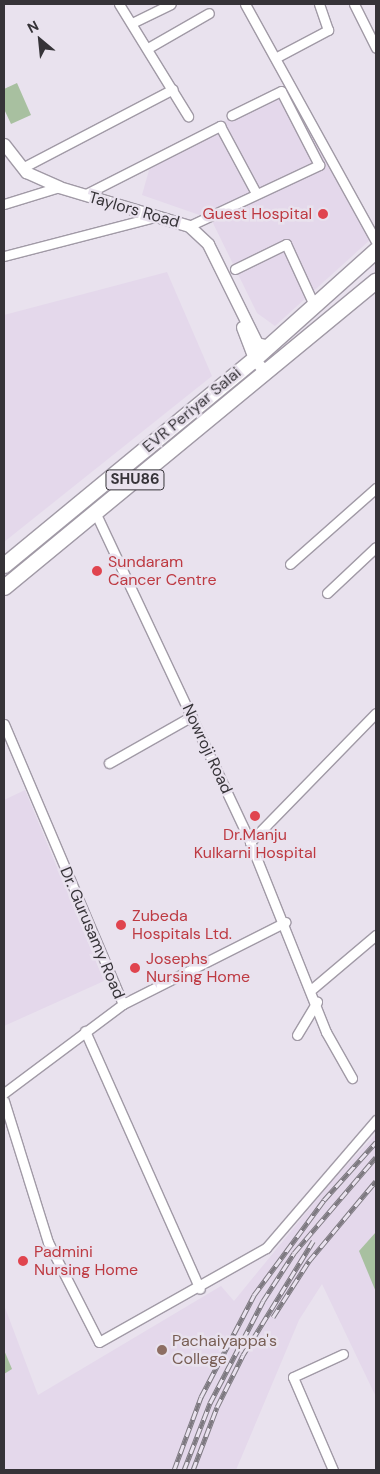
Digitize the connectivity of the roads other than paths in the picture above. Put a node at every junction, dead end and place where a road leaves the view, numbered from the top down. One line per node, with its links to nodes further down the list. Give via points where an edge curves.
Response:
1 (119, 4): 7 (street)
2 (171, 4): 7 (street)
3 (245, 4): 10 (street)
4 (319, 4): 10 (street, via 328,30)
5 (354, 4): 9 (street)
6 (209, 13): 8 (street)
7 (132, 23): 8 (street)
8 (148, 48): 11 (street)
9 (376, 48)
10 (277, 57): 22 (street)
11 (172, 89): 13 (street); 15 (street)
12 (232, 115): 17 (street, via 281,91 318,165)
13 (188, 116)
14 (4, 144): 15 (street, Taylors Road)
15 (22, 168): 16 (street, Taylors Road)
16 (59, 187): 18 (street, Taylors Road); 19 (street)
17 (256, 193): 18 (street, via 220,126); 21 (street)
18 (84, 195): 20 (street, Taylors Road)
19 (4, 204)
20 (162, 216): 21 (street, Taylors Road); 24 (street)
21 (188, 226): 27 (street, Taylors Road, via 208,244)
22 (376, 241)
23 (376, 250): 28 (main road, EVR Periyar Salai / SHU86)
24 (4, 256)
25 (235, 269): 28 (street, via 286,244)
26 (376, 280): 31 (main road, EVR Periyar Salai / SHU86)
27 (236, 304): 29 (street, Taylors Road, via 257,343); 30 (street, Taylors Road)
28 (314, 306): 29 (main road, EVR Periyar Salai / SHU86)
29 (268, 346): 30 (main road, EVR Periyar Salai / SHU86)
30 (254, 359): 31 (street, Taylors Road); 36 (main road, EVR Periyar Salai / SHU86)
31 (266, 373): 33 (main road, EVR Periyar Salai / SHU86)
32 (376, 488): 35 (street)
33 (95, 512): 37 (main road, EVR Periyar Salai / SHU86); 40 (street, Nowroji Road)
34 (376, 547): 38 (street)
35 (290, 564)
36 (4, 565)
37 (4, 588)
38 (327, 593)
39 (376, 713): 43 (street)
40 (192, 716): 42 (street); 43 (street, Nowroji Road)
41 (4, 724): 48 (street, Dr. Gurusamy Road)
42 (109, 763)
43 (250, 842): 44 (street, Nowroji Road)
44 (285, 922): 46 (street, Nowroji Road); 48 (street)
45 (376, 935): 46 (street)
46 (312, 989): 47 (street, Nowroji Road)
47 (317, 1002): 50 (street); 51 (street, Nowroji Road, via 326,1032)
48 (123, 1004): 49 (street, Dr. Gurusamy Road)
49 (85, 1031): 52 (street, Dr. Gurusamy Road); 55 (street)
50 (297, 1035)
51 (352, 1078)
52 (4, 1093)
53 (4, 1101): 55 (street, via 48,1242 99,1342)
54 (376, 1120): 55 (street, via 266,1248)
55 (200, 1289)
56 (343, 1354): 57 (street, via 293,1377)
57 (333, 1470)

